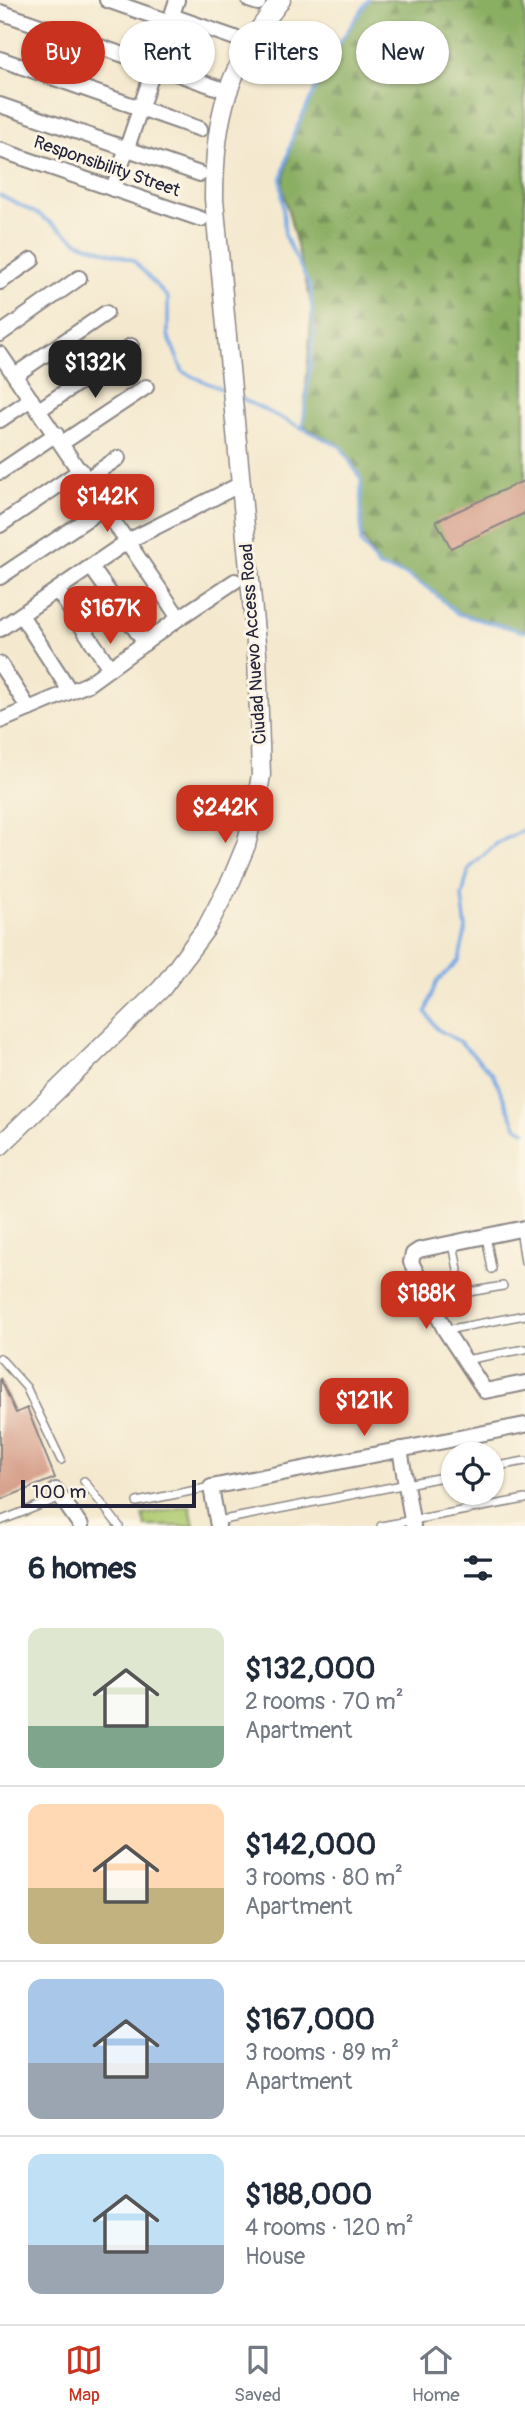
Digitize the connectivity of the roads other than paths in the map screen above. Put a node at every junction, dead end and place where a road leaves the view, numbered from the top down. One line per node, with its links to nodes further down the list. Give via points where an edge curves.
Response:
1 (107, 0): 5 (street)
2 (177, 0): 5 (street)
3 (281, 0): 11 (street, via 243,54)
4 (0, 12): 7 (street)
5 (171, 19): 6 (street)
6 (229, 36)
7 (119, 53)
8 (0, 59): 13 (street)
9 (149, 84): 13 (street)
10 (210, 84): 11 (street)
11 (228, 90): 35 (street, Ciudad Nuevo Access Road, via 219,114 214,199)
12 (0, 105): 15 (street)
13 (141, 107): 14 (street); 15 (street)
14 (200, 129)
15 (127, 148): 17 (street); 18 (street)
16 (0, 150): 18 (street, Responsibility Street)
17 (200, 174)
18 (113, 189): 19 (street, Responsibility Street)
19 (201, 219)
20 (32, 260): 22 (street)
21 (79, 278): 24 (street)
22 (0, 282)
23 (106, 313): 27 (street)
24 (0, 334)
25 (131, 346): 29 (street)
26 (2, 361): 27 (street)
27 (15, 375): 29 (street)
28 (146, 387): 31 (street)
29 (35, 404): 30 (street); 31 (street)
30 (0, 420)
31 (59, 439): 33 (street); 34 (street)
32 (118, 458): 34 (street)
33 (0, 472)
34 (84, 475): 36 (street); 37 (street)
35 (240, 477): 38 (street); 52 (street, Ciudad Nuevo Access Road, via 257,654 261,775 246,845 207,927 162,988)
36 (105, 507): 38 (street); 40 (street)
37 (0, 525)
38 (128, 541): 39 (street); 44 (street)
39 (90, 567): 42 (street); 46 (street)
40 (0, 577)
41 (235, 581): 44 (street)
42 (57, 590): 43 (street); 48 (street)
43 (21, 615): 45 (street); 49 (street)
44 (179, 618): 46 (street)
45 (0, 629)
46 (145, 643): 48 (street)
47 (0, 664): 50 (street)
48 (110, 668): 49 (street)
49 (71, 691): 50 (street)
50 (29, 709): 51 (street)
51 (0, 721)
52 (0, 1146)
53 (522, 1228): 54 (street); 56 (lane)
54 (486, 1236): 55 (street); 57 (lane)
55 (453, 1243): 58 (lane); 60 (street, via 413,1254 413,1270)
56 (525, 1262)
57 (492, 1269)
58 (458, 1270)
59 (503, 1286): 60 (lane)
60 (428, 1299): 62 (street)
61 (525, 1315): 62 (lane)
62 (446, 1330): 65 (street)
63 (525, 1349): 65 (lane)
64 (0, 1358): 69 (lane, via 26,1387)
65 (464, 1361): 66 (street, via 485,1391)
66 (525, 1383)
67 (525, 1425): 68 (street)
68 (400, 1449): 74 (street); 75 (street)
69 (61, 1460)
70 (525, 1461): 71 (lane)
71 (504, 1465)
72 (441, 1477): 74 (lane)
73 (84, 1481): 83 (lane)
74 (406, 1483): 80 (street); 81 (lane)
75 (211, 1487): 78 (lane); 81 (street)
76 (58, 1494): 79 (lane); 82 (street)
77 (525, 1499): 80 (lane)
78 (137, 1502)
79 (0, 1521)
80 (413, 1523): 84 (lane)
81 (217, 1524)
82 (77, 1525)
83 (119, 1526)
84 (382, 1526)

